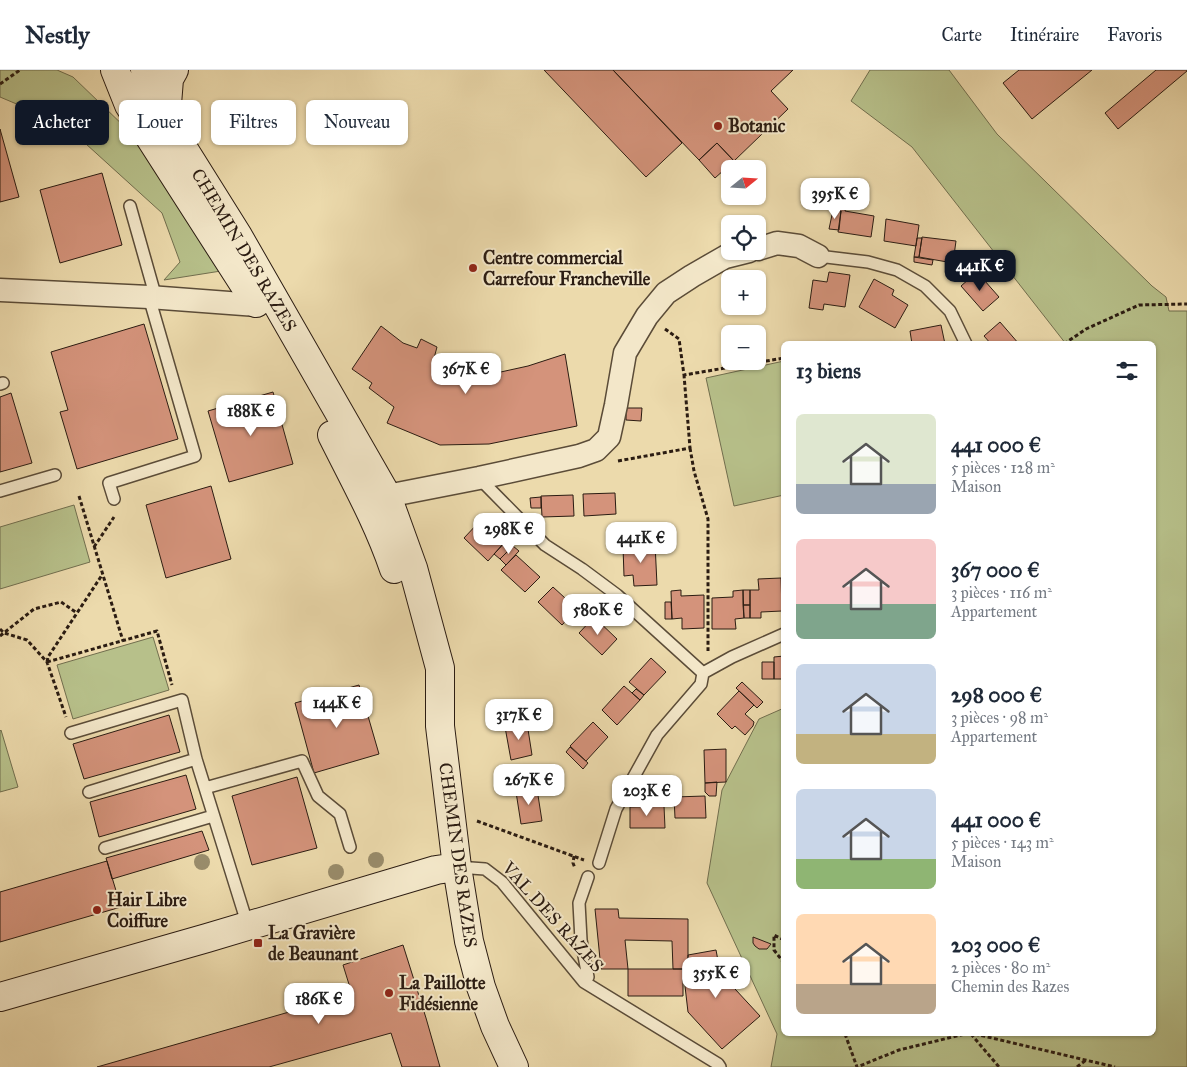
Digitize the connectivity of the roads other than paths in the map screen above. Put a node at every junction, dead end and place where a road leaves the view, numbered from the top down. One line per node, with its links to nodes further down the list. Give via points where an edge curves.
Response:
1 (115, 70): 13 (street, CHEMIN DES RAZES, via 129,105)
2 (145, 70): 4 (street, CHEMIN DES RAZES)
3 (174, 70): 5 (street)
4 (157, 100)
5 (168, 100)
6 (181, 145): 15 (street, CHEMIN DES RAZES, via 238,236)
7 (130, 206): 12 (lane)
8 (766, 246): 9 (street, via 777,243 799,246)
9 (818, 256): 14 (lane, via 868,262 897,270 925,286 950,311)
10 (721, 258): 18 (street, via 666,293 647,316 624,353 609,437 596,450)
11 (0, 290): 12 (street)
12 (152, 297): 13 (street); 21 (lane, via 194,456 109,483)
13 (258, 305): 15 (street, CHEMIN DES RAZES); 16 (street, CHEMIN DES RAZES)
14 (965, 341)
15 (317, 375): 20 (street, CHEMIN DES RAZES)
16 (326, 424): 20 (street, CHEMIN DES RAZES); 24 (street, CHEMIN DES RAZES, via 387,547)
17 (56, 475): 19 (lane)
18 (478, 478): 20 (street); 23 (lane, via 545,545 617,595)
19 (0, 491)
20 (387, 496): 24 (street, CHEMIN DES RAZES, via 413,568 440,668)
21 (114, 499)
22 (781, 635): 23 (lane)
23 (703, 673): 32 (lane, via 701,684 657,735 620,801)
24 (440, 726): 33 (street, CHEMIN DES RAZES)
25 (71, 733): 26 (lane, via 182,700)
26 (196, 759): 27 (lane); 28 (lane)
27 (205, 788): 29 (lane); 30 (lane, via 302,761 318,796 340,814)
28 (89, 792)
29 (213, 816): 31 (lane); 35 (lane)
30 (350, 847)
31 (105, 848)
32 (599, 863)
33 (457, 867): 35 (street, via 436,870); 36 (lane, VAL DES RAZES, via 485,869 502,882); 38 (street, CHEMIN DES RAZES, via 480,987)
34 (588, 877): 36 (lane, via 579,903 588,977)
35 (248, 926): 37 (street)
36 (584, 982): 39 (lane, VAL DES RAZES)
37 (0, 996)
38 (514, 1067)
39 (720, 1067)

